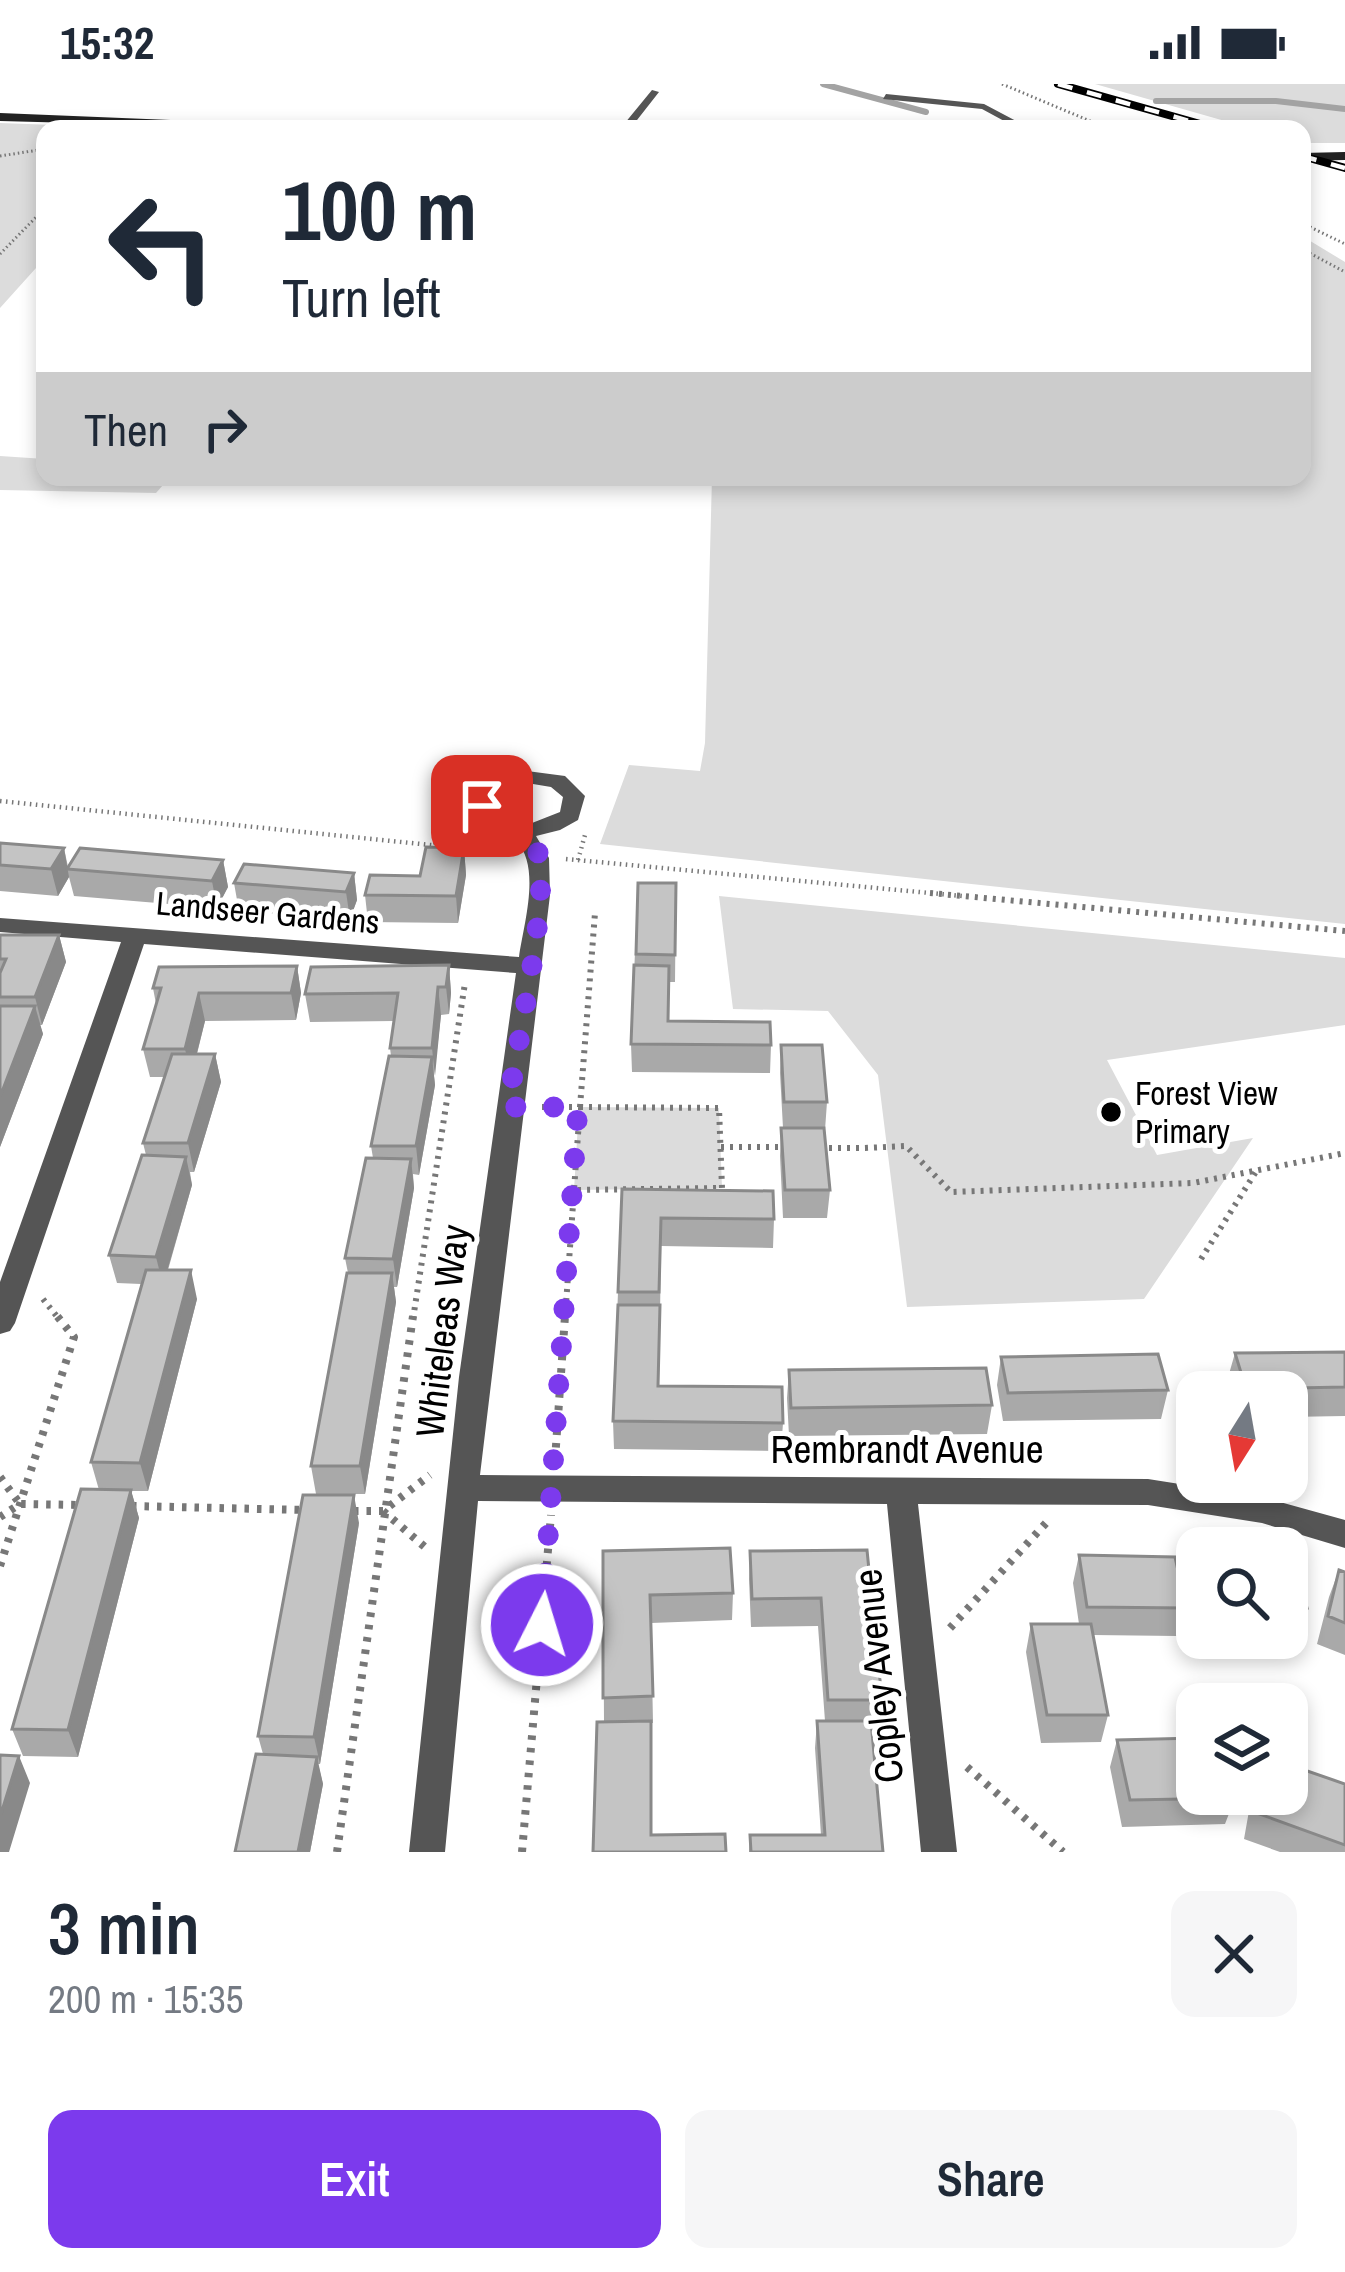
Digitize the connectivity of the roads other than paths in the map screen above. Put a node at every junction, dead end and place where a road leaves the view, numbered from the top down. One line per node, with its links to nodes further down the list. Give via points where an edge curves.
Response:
1 (655, 92): 5 (lane)
2 (886, 97): 6 (lane, via 984,107)
3 (0, 117): 4 (street)
4 (74, 120)
5 (632, 120)
6 (1009, 120)
7 (1345, 156): 8 (street)
8 (1311, 157)
9 (560, 822): 10 (street); 10 (street, via 574,806 567,788 543,778 511,779 489,790 482,806 492,821); 11 (street)
10 (516, 830): 11 (street)
11 (540, 856): 14 (street, Whiteleas Way)
12 (0, 925): 13 (street, Landseer Gardens)
13 (136, 935): 14 (street, Landseer Gardens); 15 (street)
14 (530, 966): 16 (street, Whiteleas Way)
15 (0, 1323)
16 (463, 1488): 17 (street, Rembrandt Avenue); 19 (street, Whiteleas Way)
17 (901, 1490): 18 (street, Rembrandt Avenue, via 1148,1492 1262,1510); 20 (street, Copley Avenue)
18 (1345, 1534)
19 (427, 1852)
20 (939, 1852)

